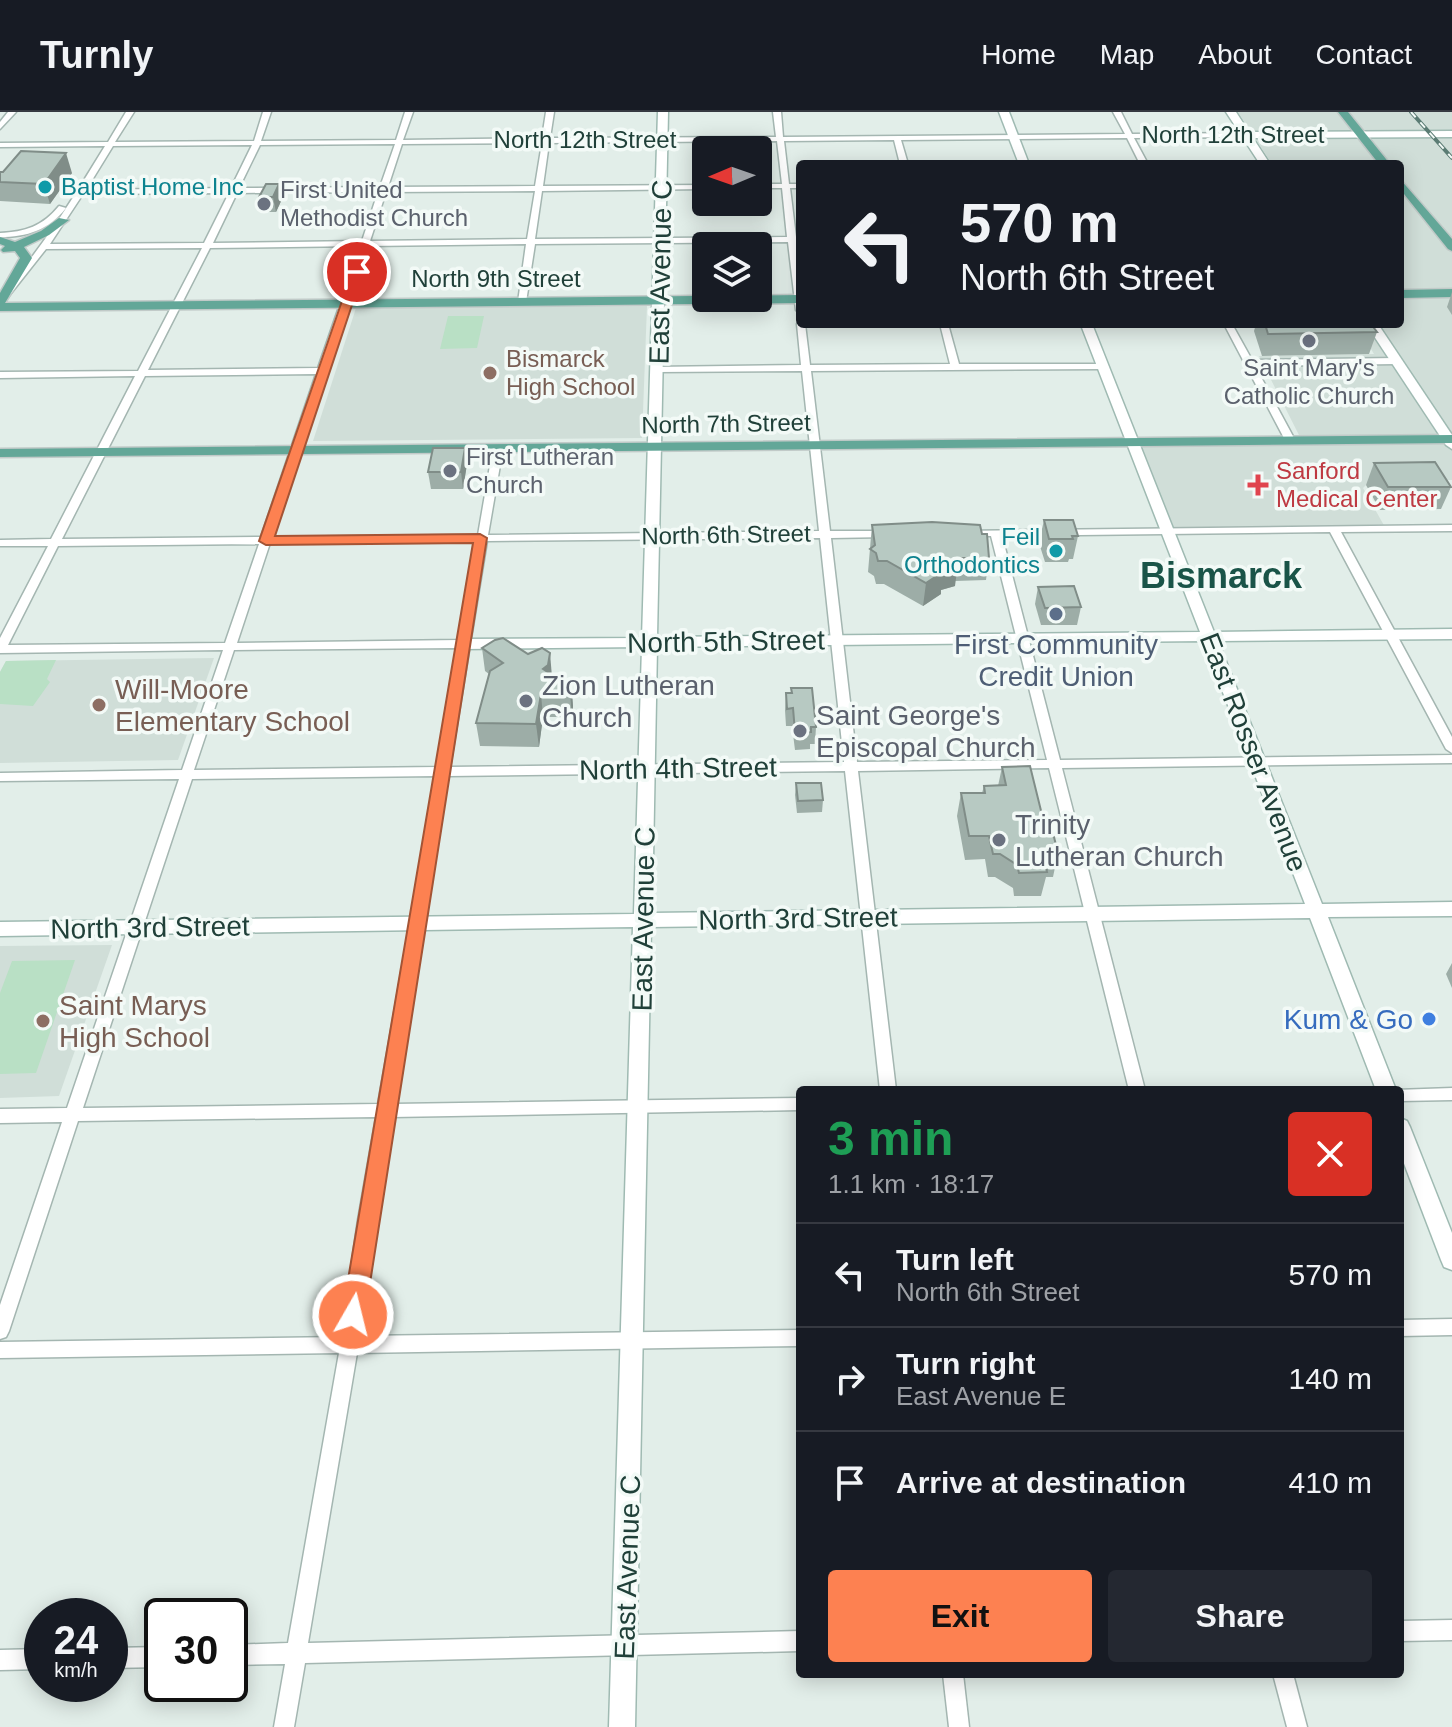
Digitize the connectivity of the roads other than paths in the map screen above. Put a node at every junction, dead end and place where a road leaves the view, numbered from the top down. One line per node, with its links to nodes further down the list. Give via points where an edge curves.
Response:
1 (12, 112): 12 (street)
2 (267, 112): 23 (street)
3 (409, 112): 22 (street)
4 (550, 112): 21 (street)
5 (663, 112): 20 (street, East Avenue C)
6 (777, 112): 18 (street)
7 (1004, 112): 17 (street)
8 (1117, 112): 16 (street)
9 (1231, 112): 14 (street)
10 (1343, 112): 15 (main road)
11 (128, 115): 24 (street)
12 (0, 127)
13 (1452, 134): 15 (street, North 12th Street)
14 (1246, 135): 15 (street, North 12th Street); 16 (street, North 12th Street); 29 (street)
15 (1362, 135): 30 (main road)
16 (1130, 136): 17 (street, North 12th Street); 28 (street)
17 (1014, 137): 19 (street, North 12th Street); 27 (street)
18 (780, 138): 19 (street, North 12th Street); 20 (street, North 12th Street); 32 (street)
19 (897, 138): 26 (street)
20 (663, 139): 21 (street, North 12th Street); 34 (street, East Avenue C)
21 (546, 140): 22 (street, North 12th Street); 37 (street)
22 (401, 141): 23 (street, North 12th Street); 38 (street)
23 (257, 143): 24 (street, North 12th Street); 39 (street)
24 (109, 144): 25 (street, North 12th Street); 40 (street); 41 (street)
25 (0, 145)
26 (903, 160)
27 (1023, 160)
28 (1142, 160)
29 (1262, 160)
30 (1382, 160)
31 (772, 186): 32 (street)
32 (786, 186): 33 (street); 42 (street)
33 (796, 186)
34 (662, 187): 35 (street); 37 (street); 43 (street, East Avenue C)
35 (692, 187)
36 (1404, 187): 49 (main road)
37 (538, 188): 38 (street); 44 (street)
38 (383, 189): 39 (street); 45 (street)
39 (233, 190): 40 (street); 47 (street)
40 (81, 192): 41 (street)
41 (57, 220): 46 (street); 46 (main road, via 45,233); 48 (street)
42 (796, 239): 43 (street)
43 (661, 240): 44 (street); 52 (street, East Avenue C)
44 (530, 241): 45 (street); 55 (street)
45 (366, 243): 47 (street); 54 (street)
46 (5, 244): 53 (main road, via 26,258)
47 (208, 244): 48 (street); 57 (street)
48 (43, 247): 53 (street)
49 (1452, 247)
50 (1452, 293): 51 (main road)
51 (1404, 294)
52 (659, 300): 55 (main road, North 9th Street); 56 (main road, North 9th Street); 68 (street, East Avenue C)
53 (2, 301): 57 (main road, North 9th Street)
54 (346, 302): 55 (main road, North 9th Street); 57 (main road, North 9th Street); 69 (street)
55 (522, 302)
56 (796, 303)
57 (175, 305): 70 (street)
58 (801, 328): 67 (street)
59 (945, 328): 65 (street)
60 (1088, 328): 66 (street, East Rosser Avenue)
61 (1230, 328): 64 (street)
62 (1375, 328): 63 (street)
63 (1396, 361): 64 (street); 73 (street)
64 (1249, 363): 72 (street)
65 (955, 366): 66 (street); 67 (street)
66 (1103, 366): 74 (street, East Rosser Avenue)
67 (806, 367): 68 (street); 75 (street)
68 (658, 369): 76 (street, East Avenue C)
69 (323, 371): 70 (street); 78 (street)
70 (140, 373): 71 (street); 79 (street)
71 (0, 375)
72 (1290, 440): 73 (main road, North 7th Street); 74 (main road, North 7th Street)
73 (1451, 441)
74 (1132, 442): 75 (main road, North 7th Street); 83 (street, East Rosser Avenue)
75 (815, 445): 76 (main road, North 7th Street); 86 (street)
76 (656, 446): 77 (main road, North 7th Street); 88 (street, East Avenue C)
77 (498, 448): 78 (main road, North 7th Street); 89 (street)
78 (296, 450): 79 (main road, North 7th Street); 90 (street)
79 (100, 452): 80 (main road, North 7th Street); 92 (street)
80 (0, 453)
81 (1452, 528): 82 (street)
82 (1334, 530): 83 (street); 94 (street)
83 (1167, 531): 85 (street); 95 (street, East Rosser Avenue)
84 (950, 533): 85 (street)
85 (996, 533): 96 (street)
86 (825, 534): 87 (street, North 6th Street); 88 (street, North 6th Street); 97 (street)
87 (904, 534)
88 (652, 537): 89 (street, North 6th Street); 98 (street, East Avenue C)
89 (480, 538): 90 (street, North 6th Street); 99 (street)
90 (266, 541): 92 (street, North 6th Street); 100 (street)
91 (0, 543): 92 (street, North 6th Street)
92 (54, 543): 101 (street)
93 (1452, 634): 94 (street, North 5th Street)
94 (1391, 635): 95 (street, North 5th Street); 102 (street)
95 (1208, 636): 96 (street, North 5th Street); 104 (street, East Rosser Avenue)
96 (1022, 638): 97 (street, North 5th Street); 105 (street)
97 (838, 640): 98 (street, North 5th Street); 106 (street)
98 (651, 642): 99 (street, North 5th Street); 107 (street, East Avenue C)
99 (463, 644): 100 (street, North 5th Street); 108 (street)
100 (231, 647): 101 (street, North 5th Street); 109 (street)
101 (0, 649)
102 (1452, 749)
103 (1452, 759): 104 (street, North 4th Street)
104 (1258, 761): 105 (street, North 4th Street); 112 (street, East Rosser Avenue)
105 (1054, 763): 106 (street, North 4th Street); 113 (street)
106 (852, 765): 107 (street, North 4th Street); 114 (street)
107 (647, 768): 108 (street, North 4th Street); 115 (street, East Avenue C)
108 (443, 771): 109 (street, North 4th Street); 116 (street)
109 (189, 774): 110 (street, North 4th Street); 117 (street)
110 (0, 777)
111 (1452, 909): 112 (street, North 3rd Street)
112 (1316, 910): 113 (street, North 3rd Street); 121 (street, East Rosser Avenue)
113 (1092, 914): 114 (street, North 3rd Street); 120 (street)
114 (869, 917): 115 (street, North 3rd Street); 119 (street)
115 (643, 920): 116 (street, North 3rd Street); 125 (street, East Avenue C)
116 (417, 923): 117 (street, North 3rd Street); 126 (street)
117 (137, 927): 118 (street, North 3rd Street); 127 (street)
118 (0, 929)
119 (888, 1086)
120 (1136, 1086)
121 (1384, 1086)
122 (1452, 1094): 123 (street)
123 (1404, 1095)
124 (796, 1104): 125 (street)
125 (638, 1107): 126 (street); 135 (street, East Avenue C)
126 (385, 1111): 127 (street); 136 (street)
127 (74, 1115): 128 (street); 133 (street)
128 (0, 1116)
129 (1404, 1137): 130 (street)
130 (1452, 1260)
131 (1452, 1327): 132 (street)
132 (1404, 1328)
133 (0, 1331)
134 (796, 1338): 135 (street)
135 (634, 1340): 136 (street); 141 (street, East Avenue C)
136 (349, 1346): 137 (street); 142 (street)
137 (0, 1350)
138 (1452, 1630): 139 (street)
139 (1404, 1631)
140 (796, 1641): 141 (street)
141 (624, 1644): 142 (street); 149 (street, East Avenue C)
142 (296, 1654): 143 (street); 148 (street)
143 (248, 1655)
144 (24, 1659): 145 (street)
145 (0, 1660)
146 (953, 1678): 150 (street)
147 (1284, 1678): 151 (street)
148 (284, 1727)
149 (622, 1727)
150 (959, 1727)
151 (1297, 1727)

